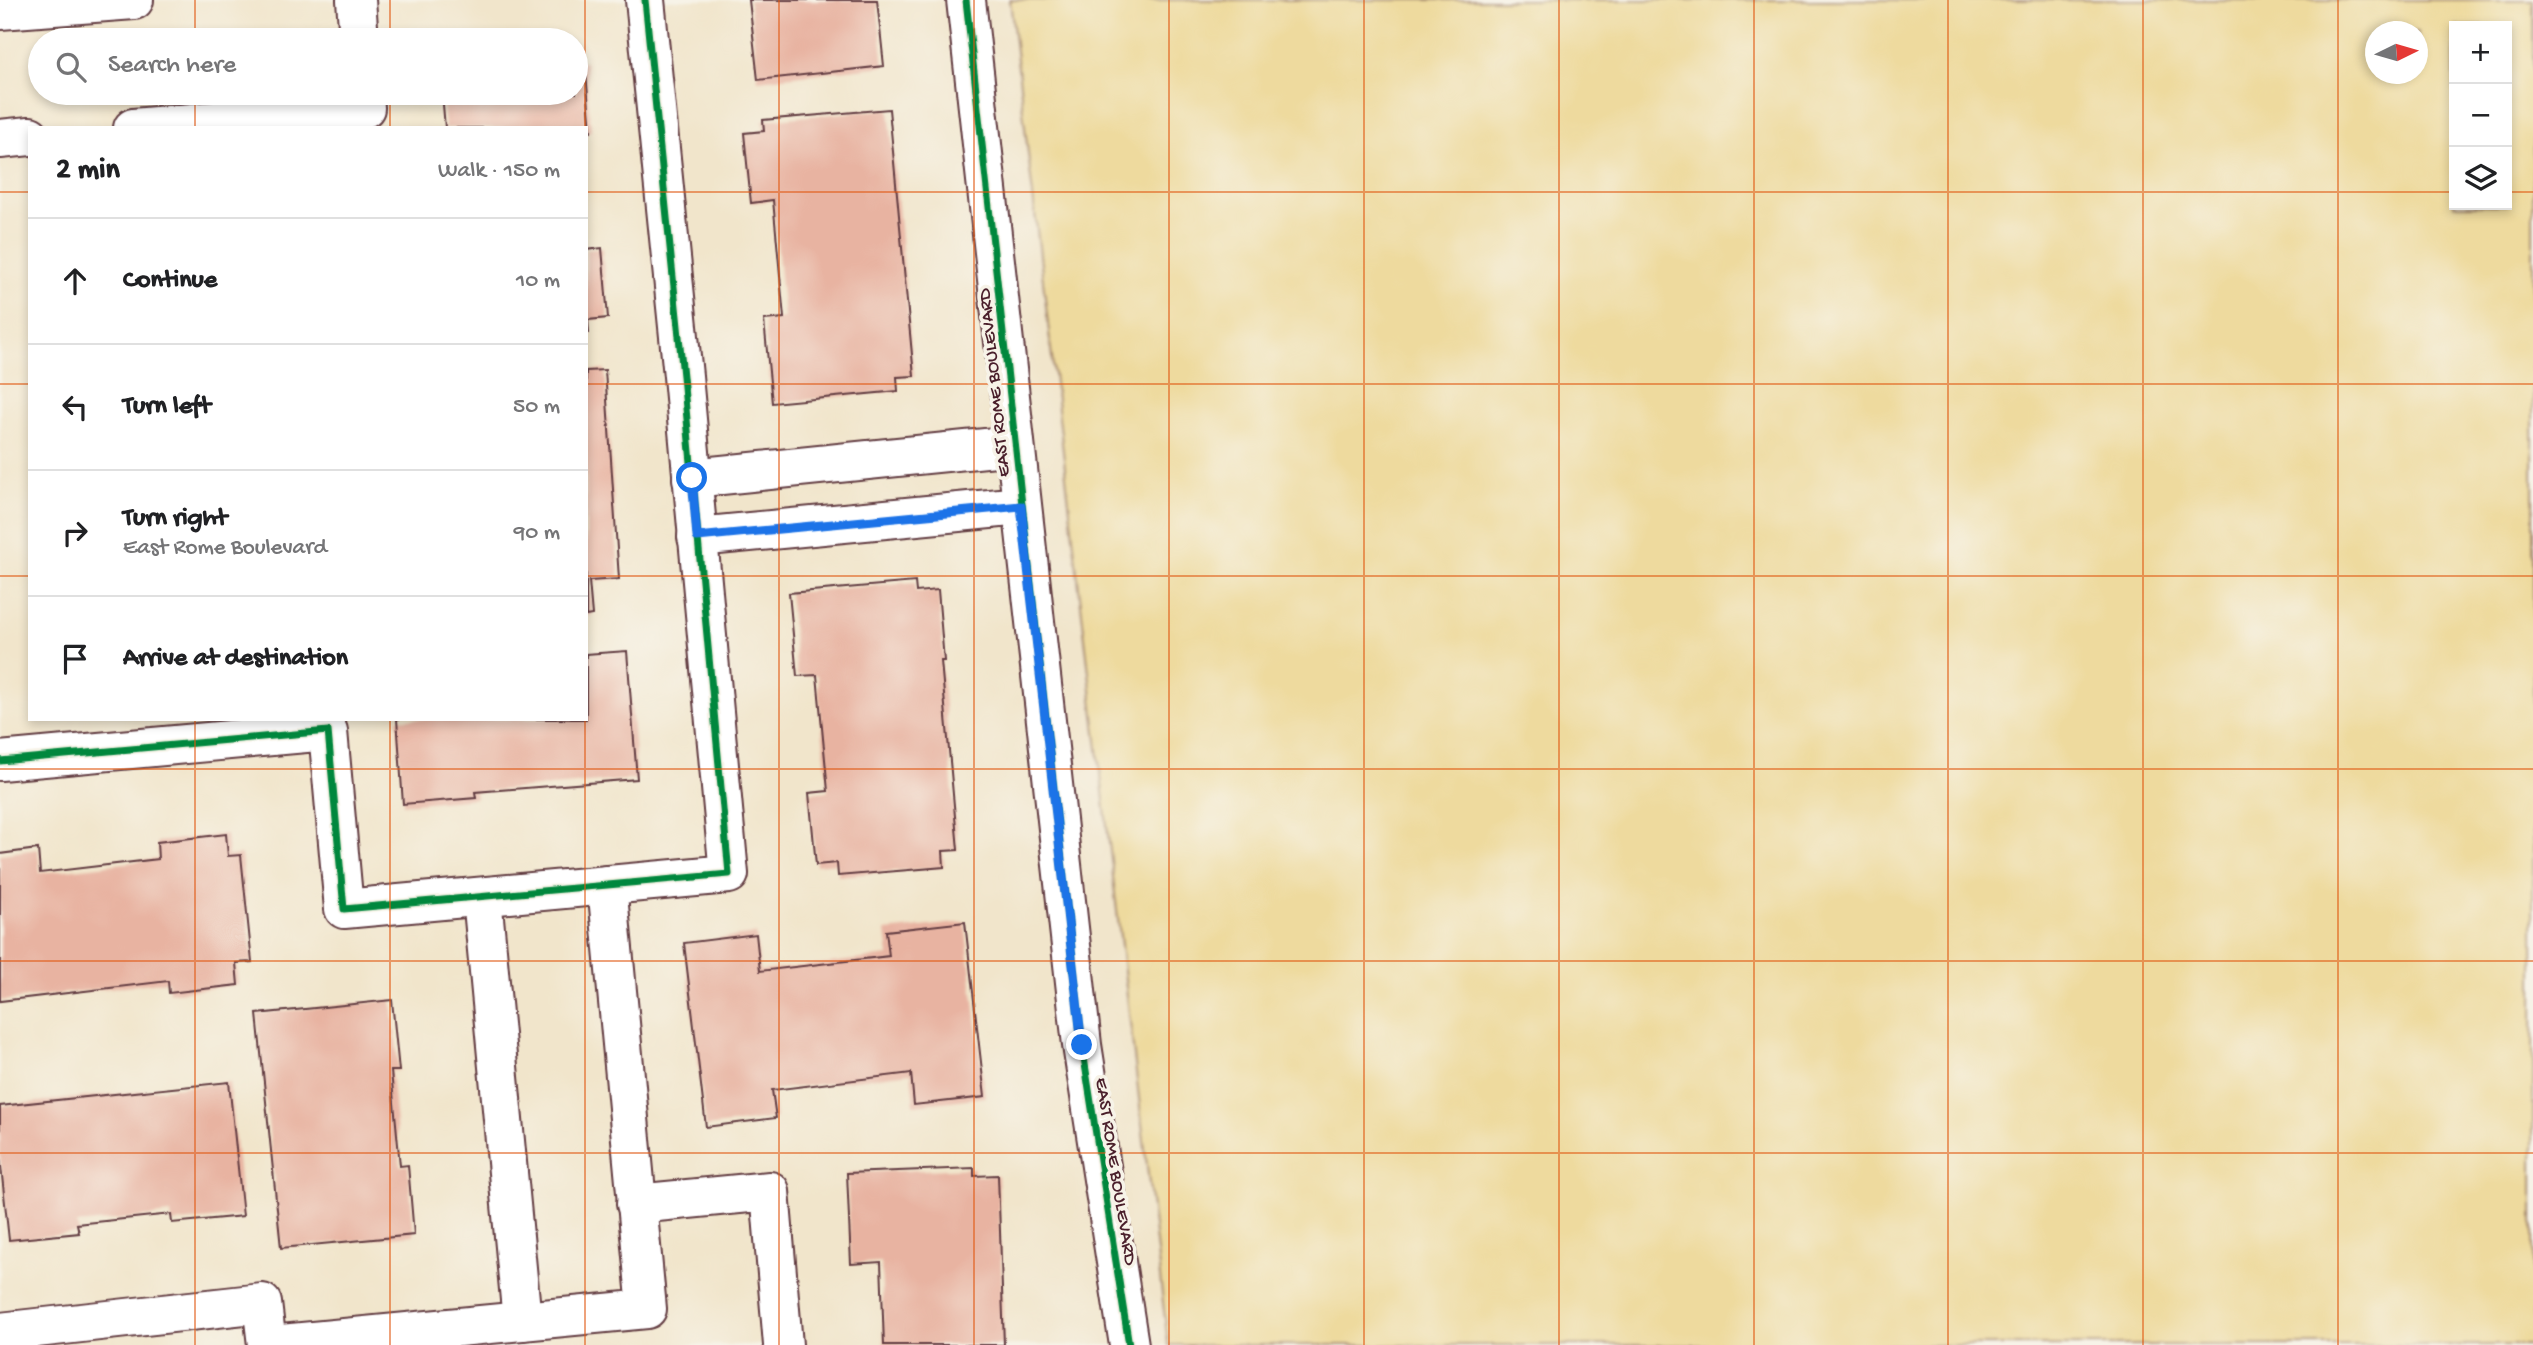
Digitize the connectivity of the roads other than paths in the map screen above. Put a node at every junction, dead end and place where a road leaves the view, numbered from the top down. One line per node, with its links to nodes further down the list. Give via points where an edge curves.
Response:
1 (134, 0): 5 (street)
2 (356, 0): 6 (street)
3 (645, 0): 12 (street)
4 (966, 0): 11 (street, EAST ROME BOULEVARD)
5 (0, 10)
6 (358, 28)
7 (365, 105): 8 (street)
8 (156, 126)
9 (28, 136): 10 (street)
10 (0, 139)
11 (1014, 445): 12 (street); 13 (street, EAST ROME BOULEVARD)
12 (692, 478): 14 (street)
13 (1021, 506): 14 (street); 23 (street, EAST ROME BOULEVARD, via 1082,1045)
14 (697, 537): 16 (street, via 729,874)
15 (0, 761): 17 (street, via 328,731 344,909)
16 (607, 885): 17 (street); 18 (street)
17 (482, 897): 19 (street)
18 (636, 1204): 19 (street, via 647,1309); 22 (street, via 770,1191)
19 (522, 1321): 21 (street)
20 (0, 1332): 21 (street, via 262,1303)
21 (269, 1345)
22 (783, 1345)
23 (1129, 1345)

